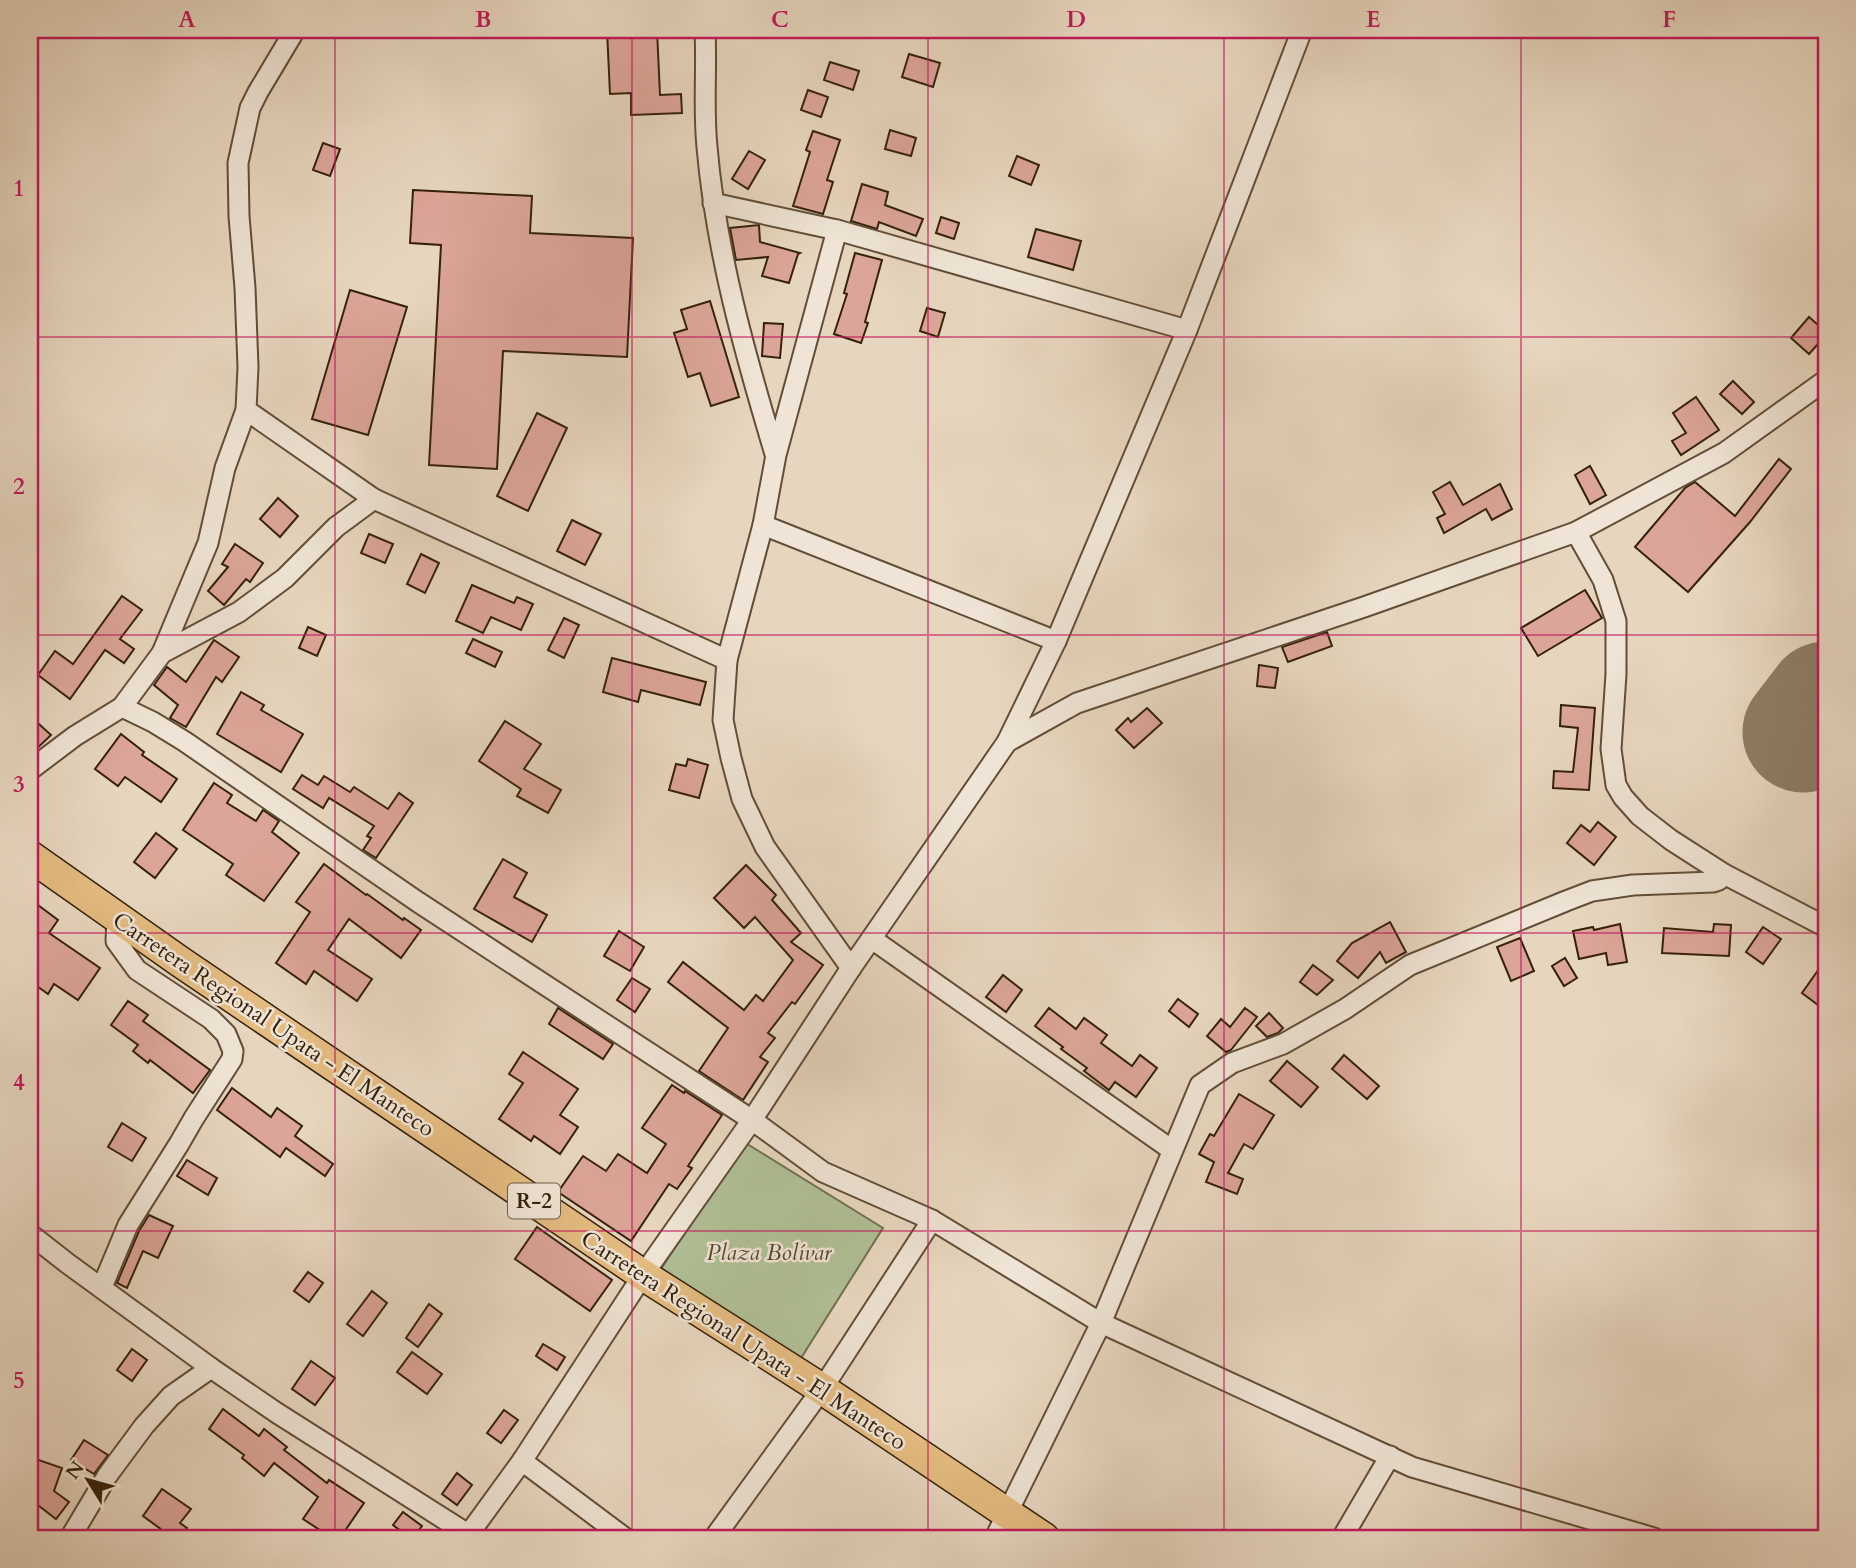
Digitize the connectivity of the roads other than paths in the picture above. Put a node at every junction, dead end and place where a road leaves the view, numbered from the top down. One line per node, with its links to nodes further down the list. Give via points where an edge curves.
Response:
1 (295, 30): 10 (street, via 250,108 238,163)
2 (705, 30): 5 (street)
3 (716, 30): 5 (street)
4 (1302, 30): 8 (street)
5 (706, 56): 6 (street, via 706,146)
6 (713, 203): 7 (street); 11 (street, via 741,340)
7 (837, 230): 8 (street); 11 (street)
8 (1187, 330): 15 (street)
9 (1826, 380): 14 (street, via 1724,453)
10 (246, 410): 12 (street); 16 (street, via 225,468 208,543)
11 (776, 455): 13 (street)
12 (374, 499): 16 (street, via 239,612); 17 (street)
13 (763, 525): 15 (street); 17 (street)
14 (1576, 532): 19 (street, via 1077,703); 22 (street, via 1603,580 1616,621 1611,749 1616,785 1640,816)
15 (1056, 641): 19 (street)
16 (162, 653): 18 (street)
17 (727, 660): 26 (street, via 723,720 742,799 765,847)
18 (122, 707): 20 (street); 27 (street, via 184,741 418,902)
19 (1007, 742): 25 (street)
20 (30, 770)
21 (30, 856): 23 (main road, Carretera Regional Upata - El Manteco / R-2)
22 (1724, 874): 24 (street); 28 (street, via 1713,883 1592,891 1410,965 1345,1009 1283,1044 1232,1063 1200,1086)
23 (117, 917): 31 (main road, Carretera Regional Upata - El Manteco / R-2); 32 (street, via 116,940 137,970 211,1019 226,1034 233,1051 128,1225)
24 (1826, 927)
25 (872, 939): 26 (street); 28 (street)
26 (851, 968): 27 (street)
27 (752, 1120): 29 (street, via 823,1172); 31 (street)
28 (1172, 1150): 33 (street)
29 (932, 1220): 33 (street); 35 (street)
30 (30, 1234): 32 (street)
31 (643, 1275): 35 (main road, Carretera Regional Upata - El Manteco / R-2); 37 (street)
32 (102, 1287): 34 (street)
33 (1101, 1324): 36 (street); 38 (street)
34 (211, 1368): 39 (street); 40 (street, via 171,1396 144,1426)
35 (822, 1389): 38 (main road, Carretera Regional Upata - El Manteco / R-2); 42 (street)
36 (1390, 1456): 44 (street); 45 (street, via 1412,1467)
37 (522, 1461): 39 (street); 41 (street)
38 (1001, 1526): 43 (main road, Carretera Regional Upata - El Manteco / R-2)
39 (469, 1537)
40 (70, 1538)
41 (625, 1538)
42 (714, 1538)
43 (1044, 1538)
44 (1342, 1538)
45 (1654, 1538)

